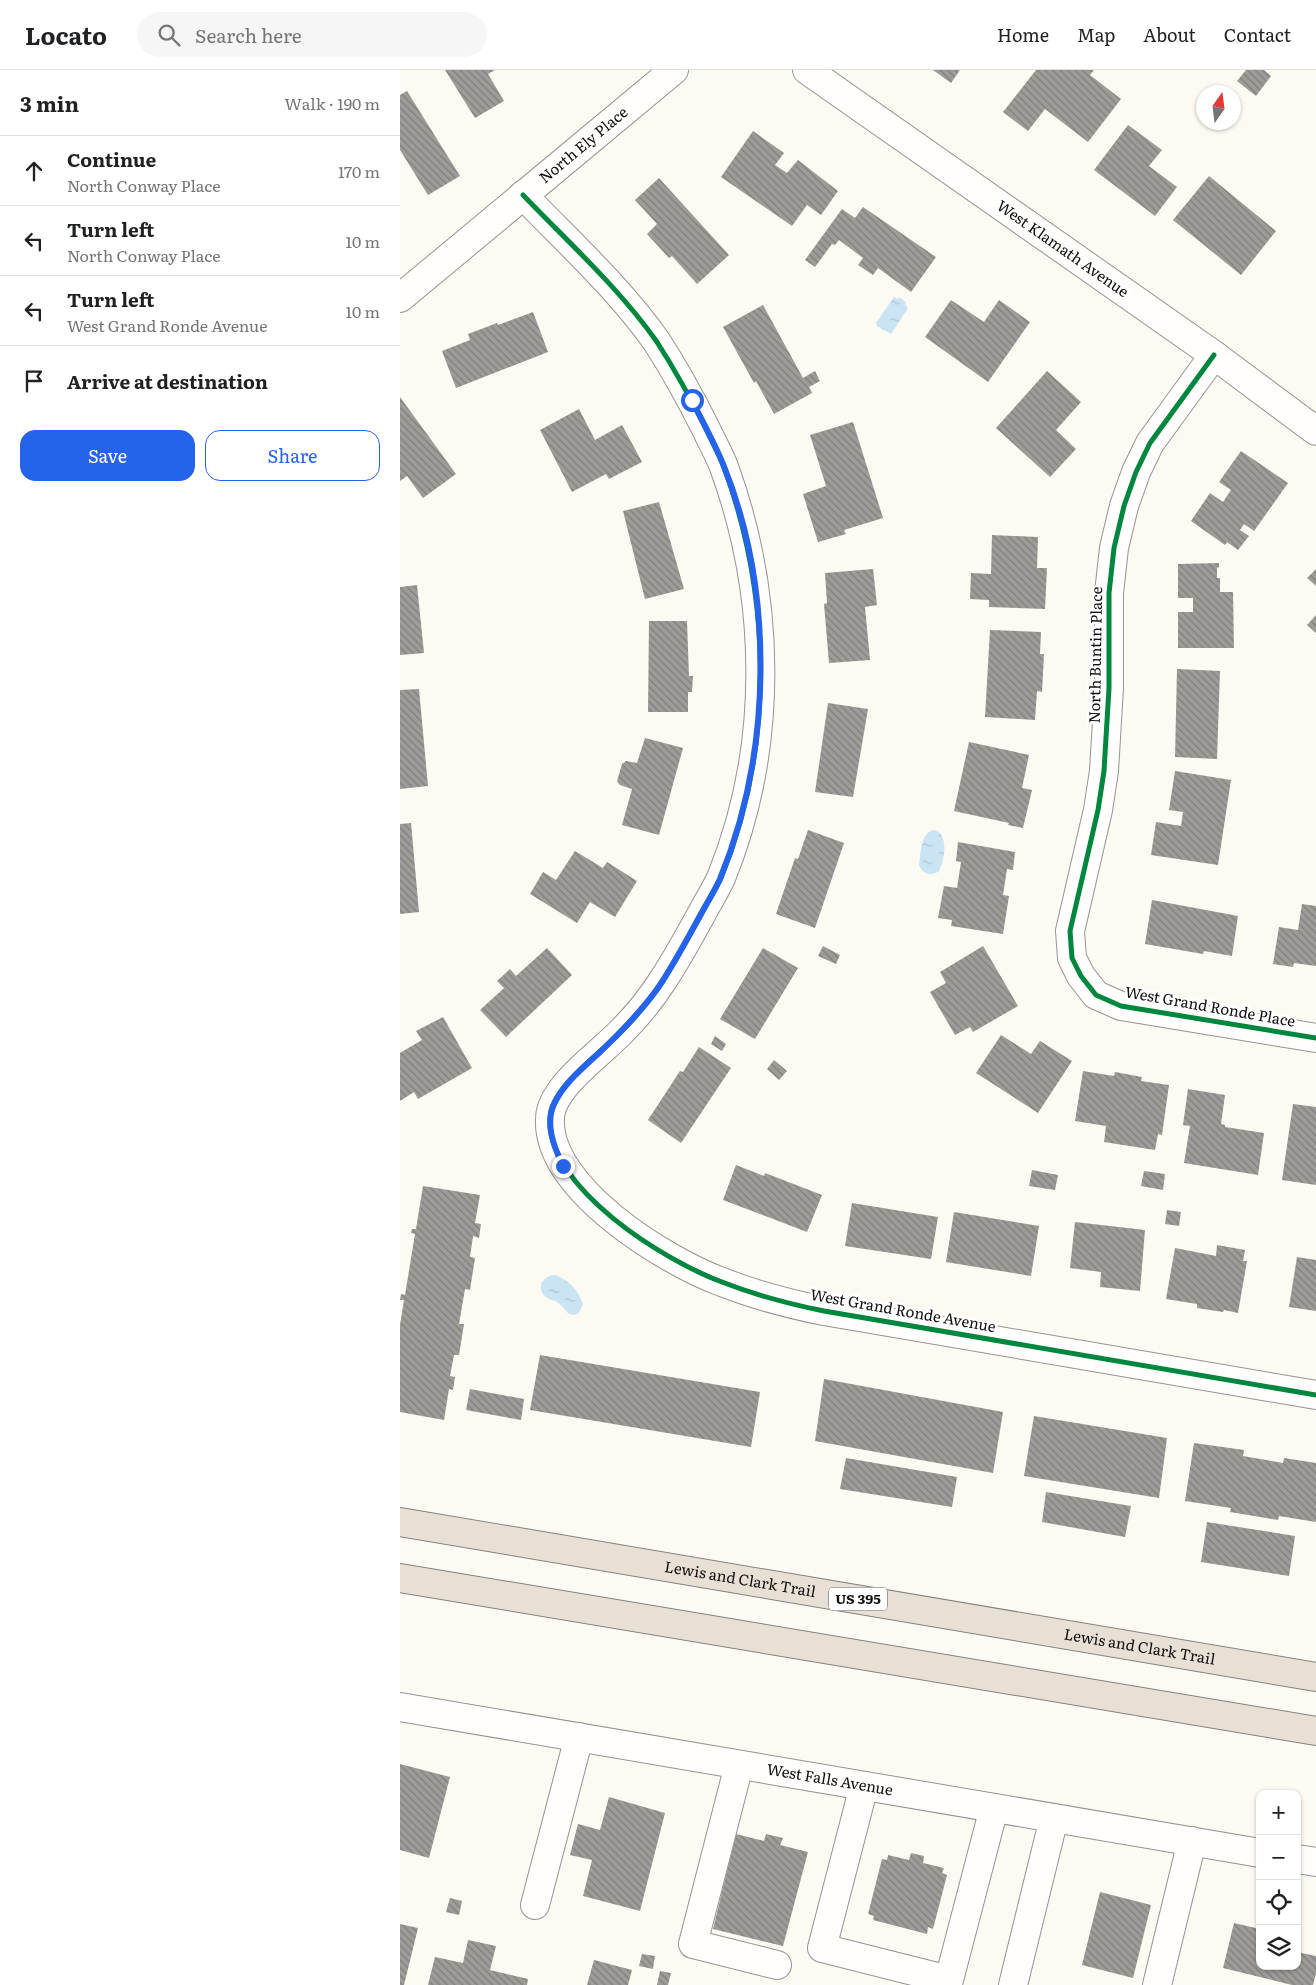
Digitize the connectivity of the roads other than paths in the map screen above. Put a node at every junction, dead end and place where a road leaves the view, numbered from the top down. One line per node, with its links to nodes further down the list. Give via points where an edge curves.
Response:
1 (674, 70): 3 (street, North Ely Place)
2 (807, 70): 5 (street, West Klamath Avenue)
3 (523, 195): 4 (street, North Ely Place); 9 (street, West Grand Ronde Avenue, via 608,283 656,341 692,400 723,464 741,520 754,581 760,642 760,714 752,773 720,880 661,984 624,1030 561,1091 553,1104 551,1130 554,1147 563,1166 615,1220 660,1251 718,1281 772,1300)
4 (400, 298)
5 (1214, 356): 6 (street, West Klamath Avenue); 7 (street, North Buntin Place, via 1150,443 1124,506 1114,548 1109,593 1104,771 1070,932 1072,958)
6 (1316, 432)
7 (1081, 976): 8 (street, West Grand Ronde Place, via 1096,995 1121,1006)
8 (1316, 1038)
9 (1316, 1395)
10 (400, 1522): 12 (highway, Lewis and Clark Trail / US 395)
11 (400, 1578): 14 (highway)
12 (1316, 1677)
13 (400, 1707): 15 (street, West Falls Avenue)
14 (1316, 1731)
15 (579, 1737): 16 (street, West Falls Avenue); 24 (street)
16 (739, 1765): 17 (street, West Falls Avenue); 25 (street, via 693,1944)
17 (864, 1786): 18 (street, West Falls Avenue); 18 (street, via 822,1948 949,1980)
18 (994, 1808): 19 (street, West Falls Avenue)
19 (1054, 1818): 20 (street, West Falls Avenue); 26 (street)
20 (1192, 1841): 21 (street, West Falls Avenue); 27 (street)
21 (1256, 1852)
22 (1301, 1860): 23 (street)
23 (1316, 1862)
24 (535, 1905)
25 (777, 1966)
26 (1013, 1985)
27 (1157, 1985)

